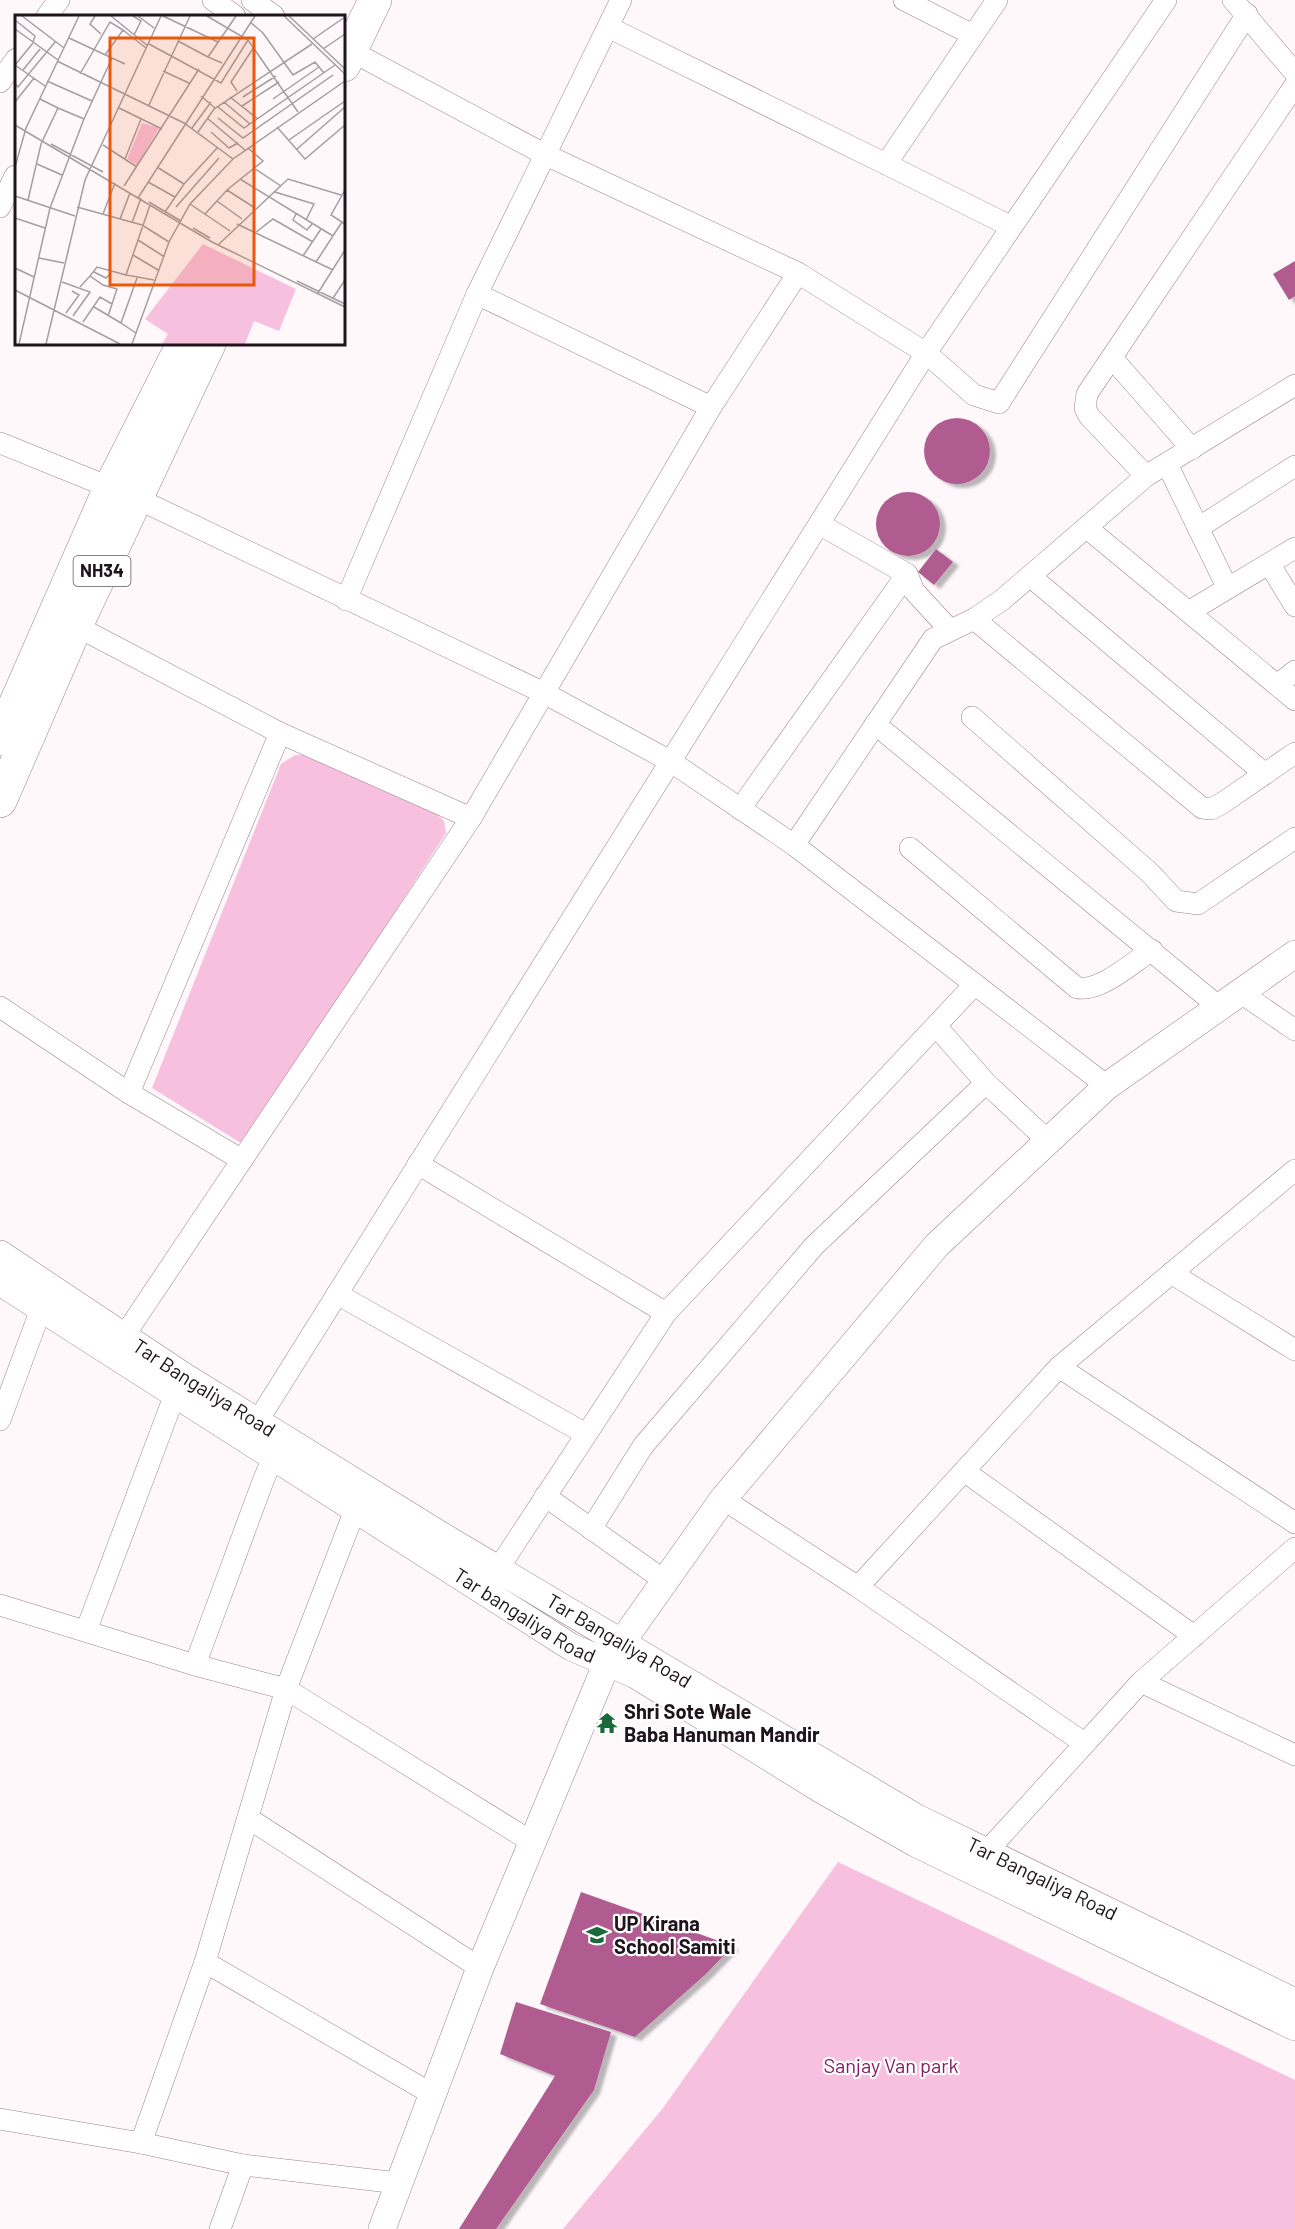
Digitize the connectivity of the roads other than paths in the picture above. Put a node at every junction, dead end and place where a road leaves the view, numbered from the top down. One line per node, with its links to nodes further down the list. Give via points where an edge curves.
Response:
1 (59, 0): 11 (street)
2 (213, 0): 12 (street)
3 (252, 0): 13 (street)
4 (353, 0): 14 (highway)
5 (375, 0): 17 (highway)
6 (621, 0): 15 (street)
7 (904, 0): 16 (street)
8 (996, 0): 16 (street)
9 (1166, 0): 26 (street)
10 (1240, 7): 19 (street); 31 (street, via 999,403 974,395)
11 (48, 15)
12 (234, 15)
13 (273, 15)
14 (345, 18)
15 (608, 27): 22 (street); 23 (street)
16 (973, 35): 23 (street)
17 (347, 58): 22 (street)
18 (15, 60): 20 (street)
19 (1295, 73)
20 (0, 82)
21 (1295, 85): 32 (street)
22 (544, 154): 27 (street); 28 (street)
23 (886, 164): 26 (street)
24 (10, 174): 25 (street)
25 (0, 207)
26 (1010, 226): 31 (street)
27 (798, 273): 31 (street); 34 (street)
28 (477, 294): 34 (street); 49 (street)
29 (183, 345): 40 (highway, NH34)
30 (208, 345): 40 (highway, NH34)
31 (926, 353): 41 (street)
32 (1112, 358): 36 (street); 39 (street, via 1088,394 1085,408)
33 (1295, 385): 36 (street)
34 (711, 407): 57 (street)
35 (0, 443): 40 (street)
36 (1192, 449): 37 (street)
37 (1167, 464): 39 (street); 43 (street)
38 (1295, 466): 43 (street)
39 (1146, 476): 42 (street)
40 (123, 493): 49 (street); 53 (highway, NH34); 62 (highway, NH34)
41 (819, 524): 46 (street); 64 (street)
42 (1087, 528): 47 (street); 51 (street)
43 (1198, 528): 48 (street)
44 (1295, 548): 45 (street)
45 (1270, 565): 48 (street); 50 (street)
46 (907, 574): 54 (street, via 914,591); 67 (street)
47 (1030, 576): 52 (street); 65 (street)
48 (1227, 587): 51 (street)
49 (346, 600): 57 (street)
50 (1295, 606)
51 (1190, 611): 56 (street)
52 (974, 619): 54 (street); 65 (street, via 1202,808 1221,804)
53 (76, 626): 61 (street); 66 (highway, NH34)
54 (949, 629): 60 (street, via 933,639)
55 (1295, 671): 56 (street)
56 (1277, 685): 58 (street)
57 (544, 693): 64 (street); 68 (street)
58 (1295, 700)
59 (972, 717): 69 (street, via 1150,873 1176,901 1198,904)
60 (875, 724): 70 (street); 72 (street)
61 (280, 733): 68 (street); 81 (street)
62 (0, 739)
63 (1295, 753): 65 (street)
64 (670, 761): 67 (street); 84 (street)
65 (1265, 774)
66 (0, 801)
67 (740, 809): 70 (street)
68 (471, 818): 83 (street)
69 (1295, 838)
70 (794, 845): 74 (street)
71 (910, 848): 72 (street, via 1077,988 1086,989 1105,980)
72 (1152, 950): 75 (street)
73 (1295, 954): 75 (street)
74 (975, 984): 77 (street); 80 (street)
75 (1229, 999): 78 (street); 80 (street)
76 (0, 1007): 81 (street)
77 (936, 1026): 79 (street); 91 (street)
78 (1295, 1030)
79 (986, 1083): 82 (street); 106 (street, via 814,1246 643,1446)
80 (1107, 1086): 82 (street)
81 (129, 1093): 83 (street)
82 (1048, 1141): 103 (street, via 937,1245)
83 (242, 1160): 93 (street)
84 (418, 1164): 89 (street); 91 (street)
85 (1295, 1170): 87 (street)
86 (0, 1254): 92 (street, Tar Bangaliya Road)
87 (1171, 1273): 94 (street); 95 (street)
88 (0, 1282): 90 (street, Tar bangaliya Road)
89 (337, 1294): 98 (street); 99 (street)
90 (41, 1309): 92 (street, Tar bangaliya Road); 97 (street)
91 (666, 1313): 99 (street)
92 (81, 1321): 93 (street, Tar Bangaliya Road); 96 (street, Tar bangaliya Road)
93 (124, 1336): 98 (street, Tar Bangaliya Road)
94 (1295, 1350)
95 (1059, 1367): 101 (street); 105 (street)
96 (175, 1394): 98 (street, Tar bangaliya Road); 112 (street)
97 (0, 1420)
98 (252, 1431): 100 (street, Tar bangaliya Road)
99 (586, 1434): 102 (street)
100 (278, 1447): 104 (street, Tar bangaliya Road); 108 (street, Tar Bangaliya Road); 115 (street)
101 (964, 1471): 110 (street); 113 (street)
102 (546, 1496): 106 (street); 108 (street)
103 (723, 1499): 109 (street); 110 (street)
104 (355, 1510): 114 (street, Tar bangaliya Road, via 571,1647); 117 (street)
105 (1295, 1523)
106 (591, 1528): 109 (street)
107 (1295, 1548): 113 (street)
108 (498, 1569): 114 (street, Tar Bangaliya Road)
109 (665, 1581): 114 (street)
110 (858, 1587): 118 (street)
111 (0, 1605): 112 (street)
112 (86, 1631): 115 (street)
113 (1194, 1636): 116 (street)
114 (615, 1653): 121 (street); 122 (street, Tar Bangaliya Road, via 917,1818)
115 (195, 1665): 117 (street)
116 (1141, 1682): 118 (street); 119 (street)
117 (286, 1689): 120 (street); 121 (street)
118 (1084, 1743): 122 (street)
119 (1295, 1755)
120 (248, 1818): 124 (street); 125 (street)
121 (532, 1842): 125 (street)
122 (978, 1862): 123 (street, Tar bangaliya Road)
123 (1100, 1921): 126 (street, Tar Bangaliya Road); 127 (street, Tar bangaliya Road)
124 (205, 1962): 128 (street); 130 (street)
125 (480, 1968): 128 (street)
126 (1295, 2002)
127 (1295, 2027)
128 (432, 2094): 132 (street)
129 (2, 2123): 130 (street)
130 (141, 2143): 131 (street)
131 (243, 2165): 132 (street); 133 (street)
132 (398, 2183): 134 (street)
133 (220, 2229)
134 (382, 2229)

